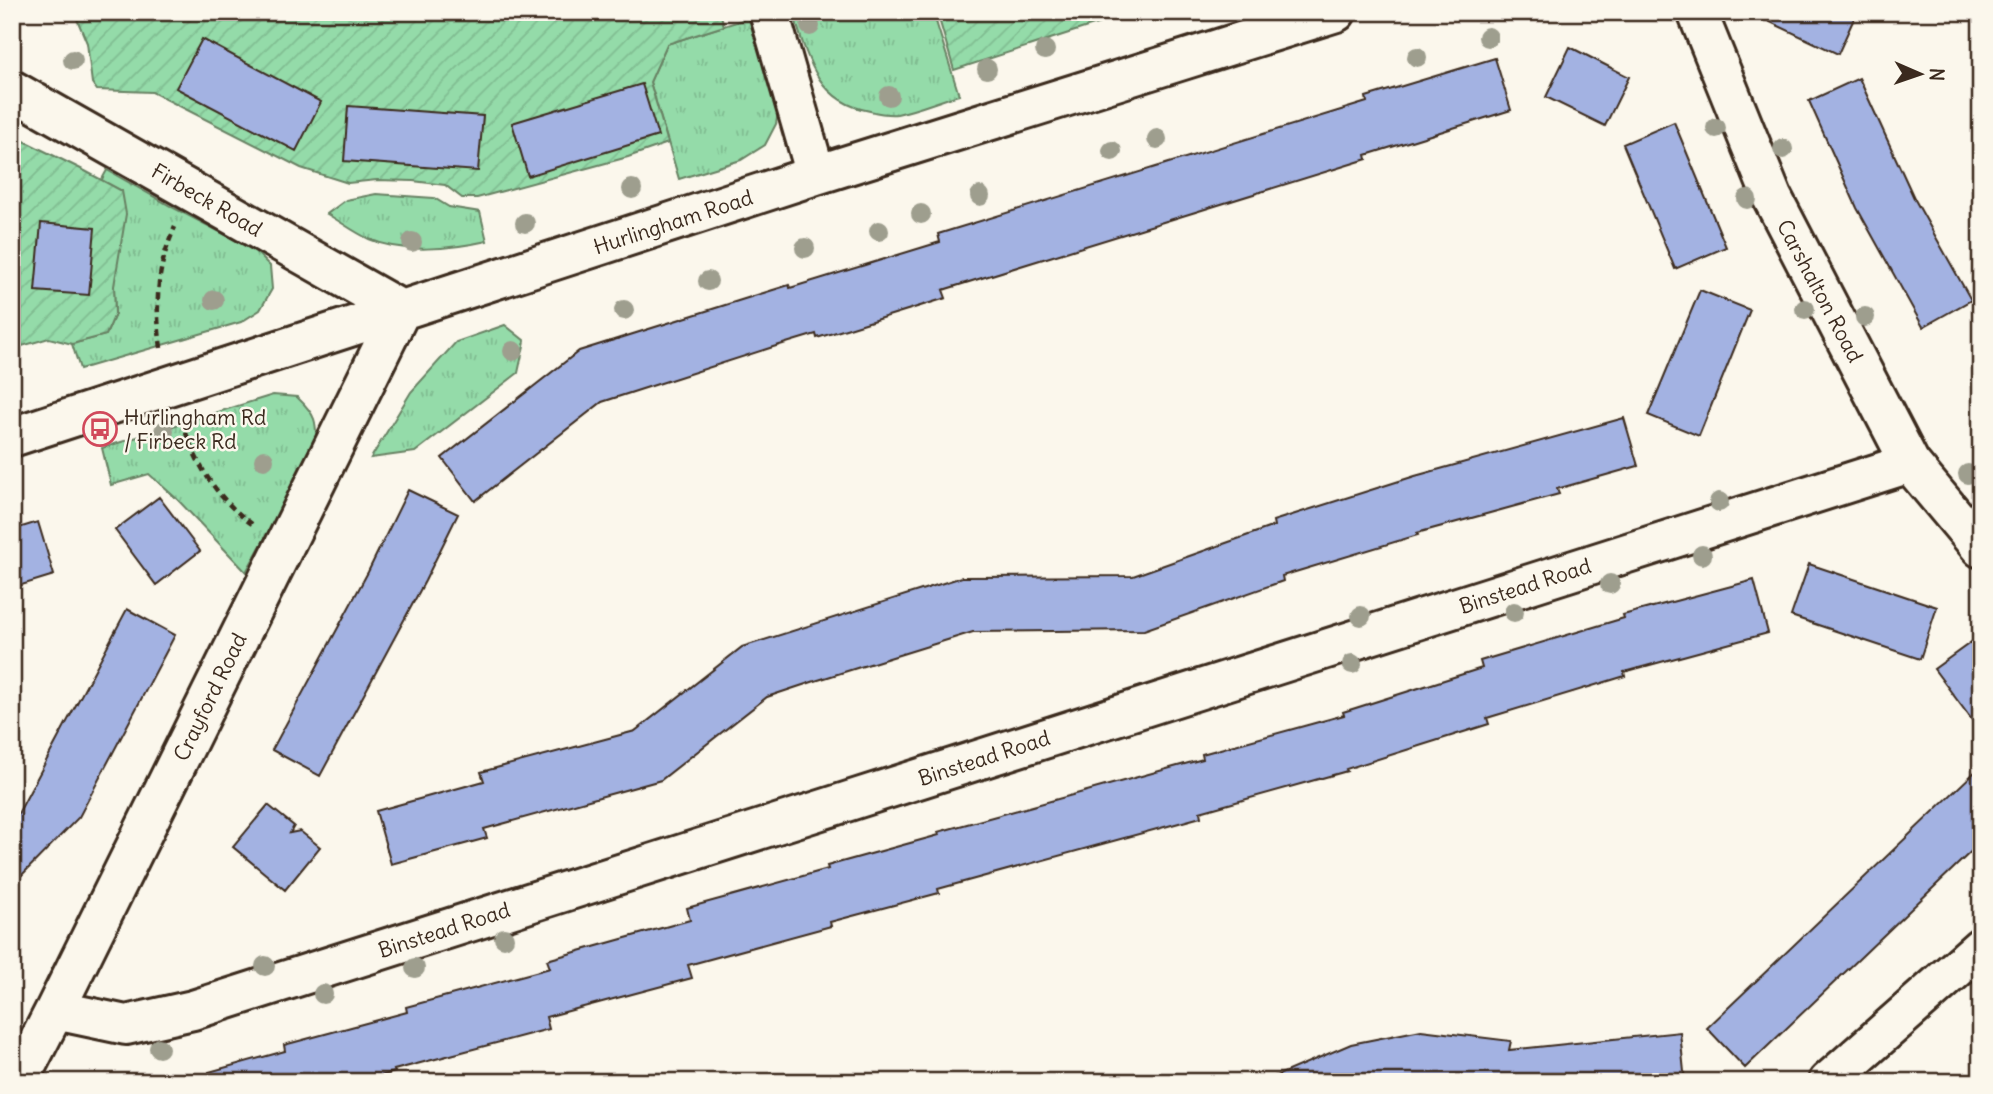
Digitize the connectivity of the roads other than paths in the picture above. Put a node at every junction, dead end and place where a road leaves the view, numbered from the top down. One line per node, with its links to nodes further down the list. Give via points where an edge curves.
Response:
1 (769, 12): 5 (street)
2 (1336, 12): 5 (street, Hurlingham Road)
3 (1697, 12): 8 (street, Carshalton Road, via 1772,197)
4 (12, 90): 6 (street, Firbeck Road)
5 (816, 175): 6 (street, Hurlingham Road)
6 (401, 310): 7 (street, Hurlingham Road); 11 (street, Crayford Road)
7 (12, 437)
8 (1910, 463): 9 (street, Carshalton Road); 11 (street, Binstead Road, via 193,1010 126,1025)
9 (1981, 548)
10 (1981, 947): 13 (street)
11 (55, 1010): 12 (street, Crayford Road)
12 (18, 1082)
13 (1828, 1082)

